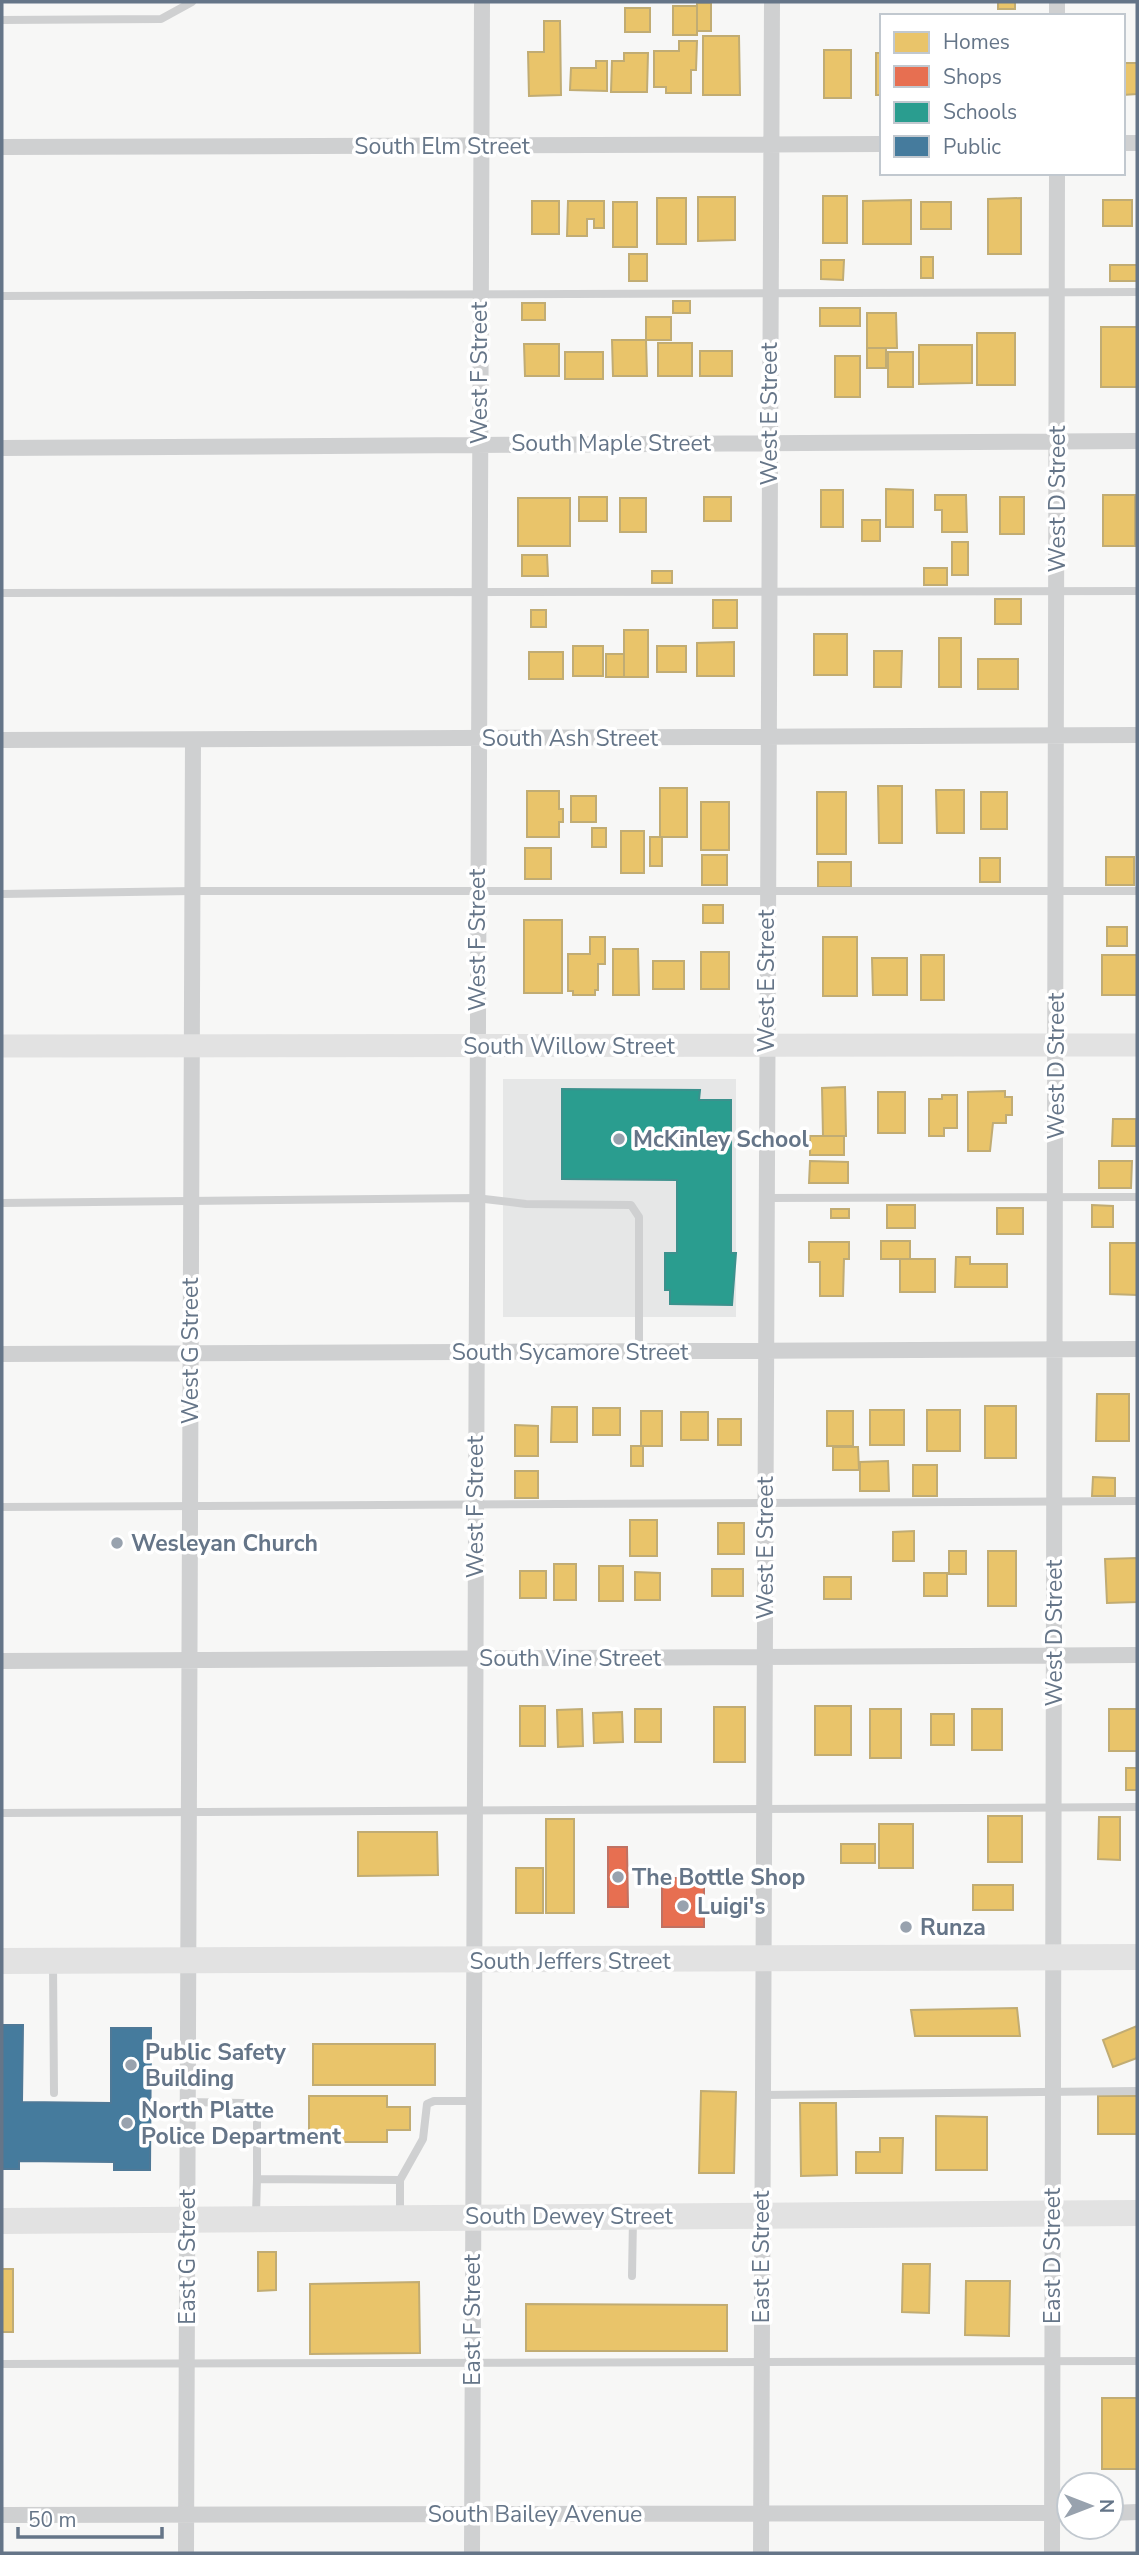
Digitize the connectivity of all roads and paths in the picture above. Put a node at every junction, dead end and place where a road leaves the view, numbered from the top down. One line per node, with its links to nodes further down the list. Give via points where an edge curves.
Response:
1 (192, 2): 4 (lane, via 162,19)
2 (482, 2): 7 (street, West F Street)
3 (772, 2): 6 (street, West E Street)
4 (2, 20)
5 (880, 144): 6 (street, South Elm Street)
6 (771, 145): 7 (street, South Elm Street); 10 (street, West E Street)
7 (481, 146): 8 (street, South Elm Street); 13 (street, West F Street)
8 (2, 148)
9 (1057, 175): 11 (street, West D Street)
10 (770, 292): 11 (lane); 13 (lane); 17 (street, West E Street)
11 (1058, 292): 12 (lane); 15 (street, West D Street)
12 (1137, 292)
13 (480, 293): 14 (lane); 18 (street, West F Street)
14 (2, 296)
15 (1058, 441): 16 (street, South Maple Street); 17 (street, South Maple Street); 22 (street, West D Street)
16 (1137, 441)
17 (769, 442): 18 (street, South Maple Street); 20 (street, West E Street)
18 (479, 444): 19 (street, South Maple Street); 21 (street, West F Street)
19 (2, 448)
20 (768, 590): 21 (lane); 22 (lane); 27 (street, West E Street)
21 (478, 591): 24 (lane); 28 (street, West F Street)
22 (1057, 591): 23 (lane); 25 (street, West D Street)
23 (1137, 591)
24 (2, 593)
25 (1057, 735): 26 (street, South Ash Street); 27 (street, South Ash Street); 35 (street, West D Street)
26 (1137, 735)
27 (767, 737): 28 (street, South Ash Street); 34 (street, West E Street)
28 (477, 739): 30 (street, South Ash Street); 33 (street, West F Street)
29 (2, 740): 30 (street, South Ash Street)
30 (193, 741): 31 (street, West G Street)
31 (192, 891): 33 (lane); 36 (lane); 42 (street, West G Street)
32 (1137, 891): 35 (lane)
33 (477, 892): 34 (lane); 39 (street, West F Street)
34 (766, 892): 35 (lane); 40 (street, West E Street)
35 (1057, 892): 41 (street, West D Street)
36 (2, 894)
37 (1137, 1045): 41 (main road, South Willow Street)
38 (2, 1046): 42 (main road, South Willow Street)
39 (476, 1046): 40 (main road, South Willow Street); 42 (main road, South Willow Street); 44 (street, West F Street)
40 (766, 1046): 41 (main road, South Willow Street); 45 (street, West E Street)
41 (1056, 1046): 46 (street, West D Street)
42 (190, 1047): 47 (street, West G Street)
43 (1137, 1197): 46 (lane)
44 (476, 1198): 47 (lane); 51 (street, West F Street); 52 (lane, via 635,1208 639,1217)
45 (766, 1198): 46 (lane); 53 (street, West E Street)
46 (1055, 1198): 50 (street, West D Street)
47 (191, 1201): 48 (lane); 54 (street, West G Street)
48 (2, 1203)
49 (1137, 1349): 50 (street, South Sycamore Street)
50 (1055, 1351): 53 (street, South Sycamore Street); 57 (street, West D Street)
51 (475, 1352): 52 (street, South Sycamore Street); 54 (street, South Sycamore Street); 59 (street, West F Street)
52 (639, 1352): 53 (street, South Sycamore Street)
53 (766, 1352): 58 (street, West E Street)
54 (190, 1353): 55 (street, South Sycamore Street); 60 (street, West G Street)
55 (2, 1354)
56 (1137, 1501): 57 (lane)
57 (1055, 1502): 58 (lane); 62 (street, West D Street)
58 (765, 1503): 59 (lane); 64 (street, West E Street)
59 (475, 1505): 60 (lane); 65 (street, West F Street)
60 (189, 1506): 61 (lane); 66 (street, West G Street)
61 (2, 1507)
62 (1054, 1656): 63 (street, South Vine Street); 64 (street, South Vine Street); 68 (street, West D Street)
63 (1137, 1656)
64 (764, 1657): 65 (street, South Vine Street); 70 (street, West E Street)
65 (474, 1659): 66 (street, South Vine Street); 71 (street, West F Street)
66 (188, 1660): 67 (street, South Vine Street); 72 (street, West G Street)
67 (2, 1661)
68 (1053, 1807): 69 (lane); 70 (lane); 75 (street, West D Street)
69 (1137, 1807)
70 (763, 1808): 71 (lane); 76 (street, West E Street)
71 (473, 1809): 72 (lane); 79 (street, West F Street)
72 (188, 1811): 73 (lane); 80 (street, West G Street)
73 (2, 1813)
74 (1137, 1957): 75 (highway, South Jeffers Street)
75 (1053, 1958): 76 (highway, South Jeffers Street); 81 (street, East D Street)
76 (763, 1960): 79 (highway, South Jeffers Street); 84 (street, East E Street)
77 (2, 1961): 78 (highway, South Jeffers Street)
78 (53, 1961): 80 (highway, South Jeffers Street); 83 (lane)
79 (473, 1961): 80 (highway, South Jeffers Street); 85 (street, East F Street)
80 (188, 1962): 86 (street, East G Street)
81 (1054, 2090): 82 (lane); 84 (lane); 89 (street, East D Street)
82 (1137, 2091)
83 (54, 2093)
84 (762, 2095): 91 (street, East E Street)
85 (472, 2101): 88 (lane, via 427,2104 423,2139); 93 (street, East F Street)
86 (187, 2102): 87 (lane, via 253,2106); 95 (street, East G Street)
87 (257, 2179): 88 (lane); 96 (lane)
88 (400, 2180): 92 (lane)
89 (1052, 2212): 90 (highway, South Dewey Street); 91 (highway, South Dewey Street); 99 (street, East D Street)
90 (1137, 2213)
91 (762, 2215): 94 (highway, South Dewey Street); 101 (street, East E Street)
92 (400, 2216): 93 (highway, South Dewey Street); 96 (highway, South Dewey Street)
93 (471, 2216): 94 (highway, South Dewey Street); 103 (street, East F Street)
94 (633, 2216): 98 (lane)
95 (187, 2217): 96 (highway, South Dewey Street); 97 (highway, South Dewey Street); 102 (street, East G Street)
96 (256, 2217)
97 (2, 2221)
98 (632, 2276)
99 (1052, 2361): 100 (lane); 101 (lane); 105 (street, East D Street)
100 (1137, 2361)
101 (761, 2362): 103 (lane); 108 (street, East E Street)
102 (187, 2363): 103 (lane); 104 (lane); 110 (street, East G Street)
103 (472, 2363): 107 (street, East F Street)
104 (2, 2364)
105 (1059, 2471)
106 (1055, 2513): 108 (street, South Bailey Avenue)
107 (472, 2514): 108 (street, South Bailey Avenue); 110 (street, South Bailey Avenue); 112 (street, East F Street)
108 (761, 2514): 113 (street, East E Street)
109 (2, 2515): 110 (street, South Bailey Avenue)
110 (186, 2515): 111 (street, East G Street)
111 (186, 2553)
112 (472, 2553)
113 (761, 2553)

